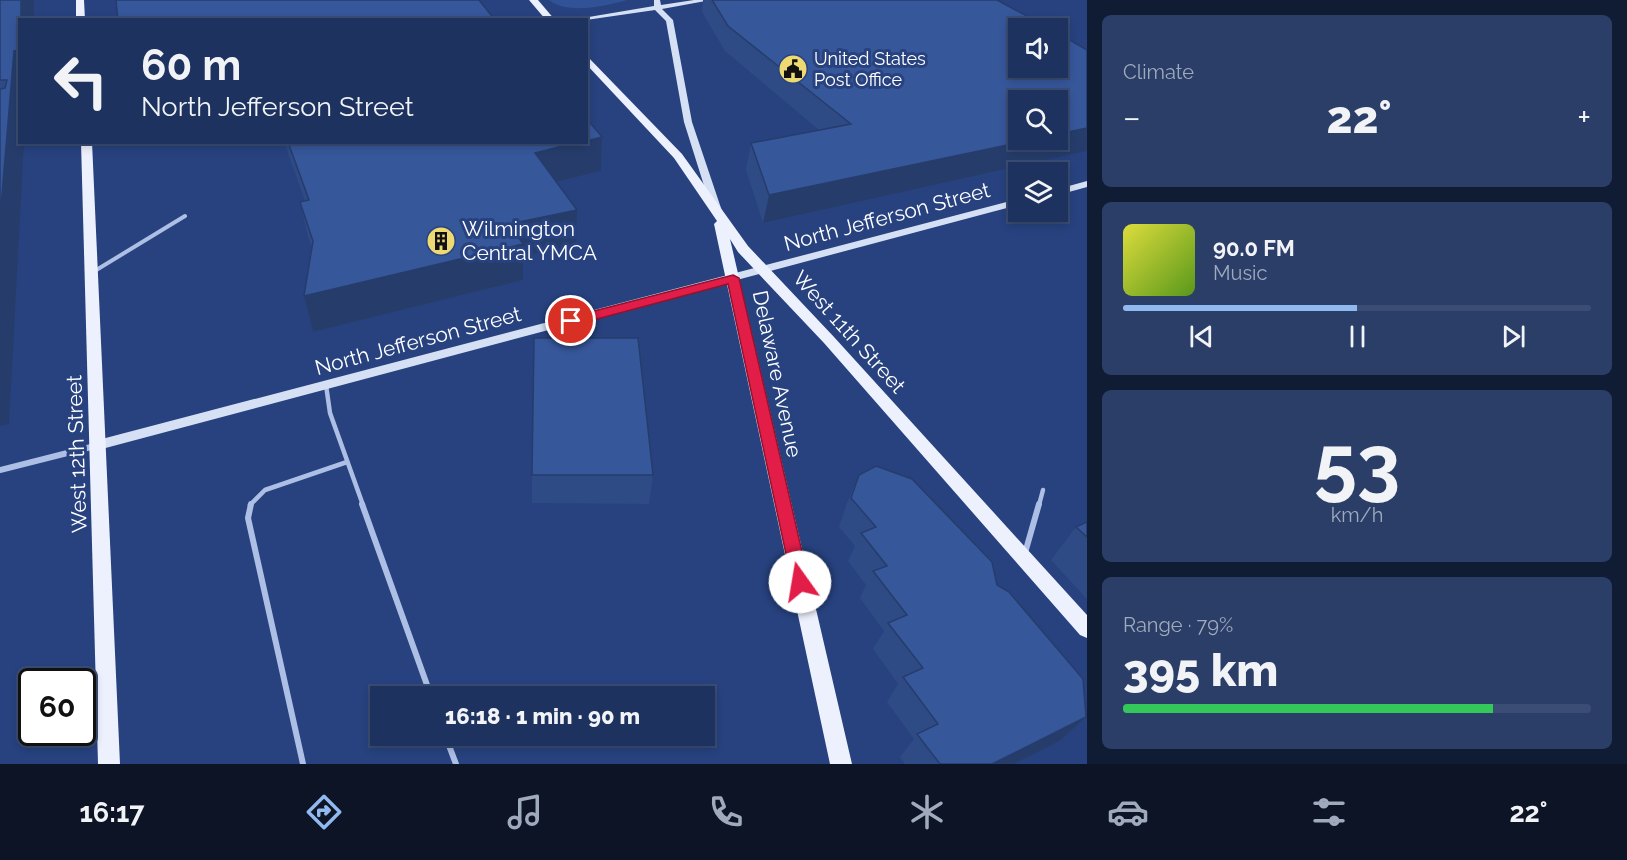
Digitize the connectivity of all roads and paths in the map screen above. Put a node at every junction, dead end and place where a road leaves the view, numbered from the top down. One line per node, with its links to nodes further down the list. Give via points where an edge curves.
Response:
1 (80, 0): 5 (main road)
2 (533, 0): 6 (main road)
3 (708, 0): 4 (street)
4 (658, 4): 7 (street); 14 (street, Delaware Avenue, via 669,20 688,122)
5 (81, 18)
6 (549, 18)
7 (584, 18)
8 (588, 60): 14 (main road, West 11th Street, via 678,156)
9 (86, 144): 16 (main road, West 12th Street)
10 (1087, 184): 11 (street)
11 (1068, 189)
12 (1008, 205): 15 (street, North Jefferson Street)
13 (186, 216): 16 (lane)
14 (719, 218): 15 (main road, West 11th Street); 17 (main road, Delaware Avenue)
15 (764, 270): 17 (street, North Jefferson Street); 23 (main road, West 11th Street)
16 (92, 273): 19 (main road, West 12th Street)
17 (733, 278): 18 (street, North Jefferson Street); 30 (main road, Delaware Avenue)
18 (326, 386): 19 (street, North Jefferson Street); 20 (lane, via 330,413)
19 (98, 445): 21 (street, North Jefferson Street); 27 (main road, West 12th Street)
20 (346, 462): 25 (lane); 28 (lane, via 266,490 249,507 248,518)
21 (0, 471)
22 (1043, 490): 23 (lane)
23 (1024, 558): 24 (main road, West 11th Street)
24 (1087, 629)
25 (427, 686)
26 (449, 746): 29 (lane)
27 (109, 764)
28 (303, 764)
29 (456, 764)
30 (841, 764)

